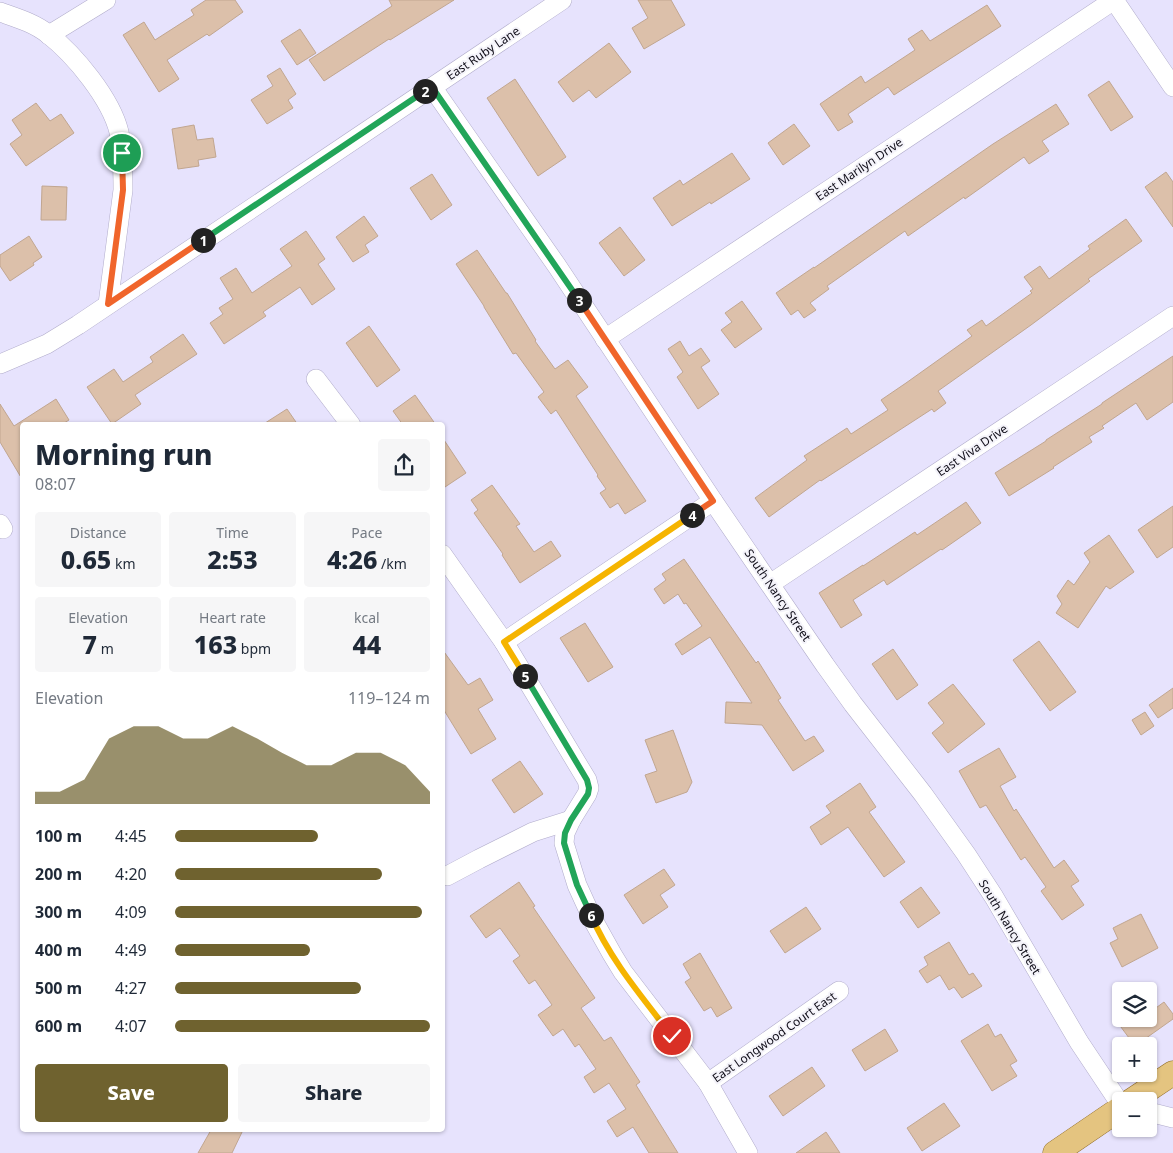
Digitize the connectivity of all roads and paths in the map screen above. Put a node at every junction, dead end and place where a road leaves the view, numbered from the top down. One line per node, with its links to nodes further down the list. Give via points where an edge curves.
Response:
1 (106, 0): 5 (street)
2 (562, 0): 6 (street, East Ruby Lane)
3 (1114, 0): 7 (street); 10 (street, East Marilyn Drive)
4 (0, 12): 5 (street, via 29,22)
5 (49, 35): 8 (street, via 94,83 113,113 119,133 123,190)
6 (432, 87): 8 (street, East Ruby Lane); 10 (street, South Nancy Street)
7 (1173, 87)
8 (108, 304): 11 (street, East Ruby Lane, via 47,344)
9 (1173, 316): 16 (street, East Viva Drive)
10 (605, 339): 14 (street, South Nancy Street)
11 (0, 364)
12 (316, 379): 13 (street)
13 (349, 422)
14 (713, 501): 16 (street, South Nancy Street); 17 (street)
15 (445, 558): 17 (street)
16 (770, 584): 24 (street, South Nancy Street, via 853,704 966,854)
17 (504, 642): 18 (street, via 587,780 588,794)
18 (571, 820): 19 (street, via 533,832); 22 (street, via 564,843 577,885 593,920 624,972)
19 (447, 876)
20 (839, 991): 22 (street, East Longwood Court East)
21 (1173, 1073): 23 (main road)
22 (708, 1083): 28 (street)
23 (1144, 1092)
24 (1112, 1093)
25 (1112, 1113): 29 (main road)
26 (1157, 1114): 27 (street)
27 (1173, 1118)
28 (748, 1153)
29 (1054, 1153)

